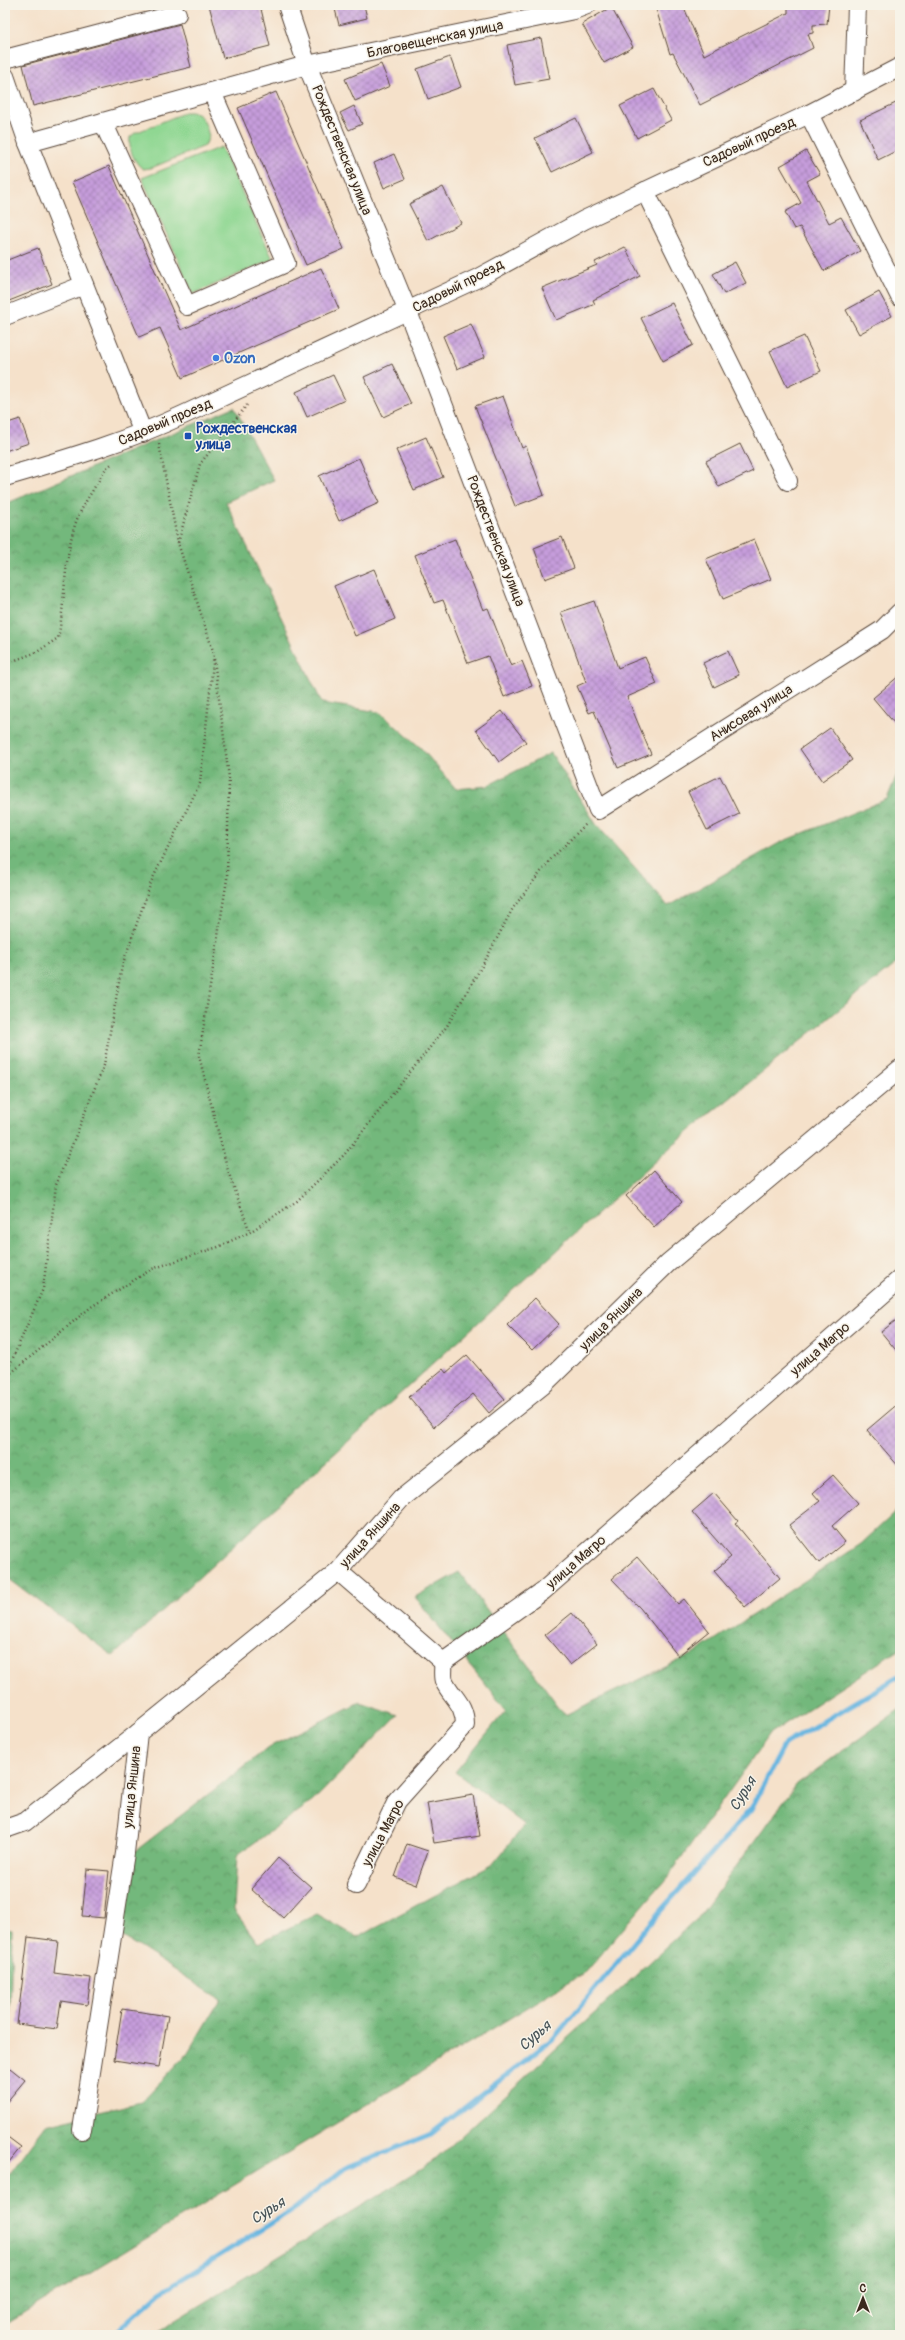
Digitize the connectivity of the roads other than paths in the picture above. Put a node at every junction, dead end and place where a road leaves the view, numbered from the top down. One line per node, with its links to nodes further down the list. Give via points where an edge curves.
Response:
1 (287, 5): 6 (street, Рождественская улица)
2 (587, 5): 6 (street, Благовещенская улица, via 574,10)
3 (857, 5): 10 (street)
4 (177, 14): 5 (street)
5 (5, 59)
6 (307, 65): 9 (street, Благовещенская улица); 17 (street, Рождественская улица)
7 (900, 67): 10 (street, Садовый проезд)
8 (5, 76): 13 (street)
9 (212, 92): 12 (street, Благовещенская улица); 12 (street, via 286,263 187,306)
10 (854, 92): 11 (street, Садовый проезд)
11 (810, 114): 14 (street, Садовый проезд); 16 (street)
12 (103, 122): 13 (street, Благовещенская улица)
13 (28, 143): 15 (street)
14 (646, 191): 17 (street, Садовый проезд, via 584,220 478,278); 21 (street)
15 (84, 285): 18 (street); 19 (street)
16 (900, 297)
17 (408, 312): 19 (street, Садовый проезд); 23 (street, Рождественская улица)
18 (5, 316)
19 (149, 431): 20 (street, Садовый проезд)
20 (5, 477)
21 (788, 481)
22 (900, 612): 23 (street, Анисовая улица, via 882,630)
23 (598, 810)
24 (900, 1069): 26 (street, улица Яншина, via 668,1263 542,1386 401,1499)
25 (900, 1279): 27 (street, улица Магро, via 543,1591)
26 (338, 1570): 27 (street); 28 (street, улица Яншина)
27 (444, 1662): 30 (street, улица Магро, via 444,1680 460,1703 465,1715 465,1725 397,1801)
28 (138, 1733): 29 (street, via 25,1822); 31 (street, улица Яншина, via 125,1853)
29 (5, 1829)
30 (356, 1885)
31 (82, 2130)

